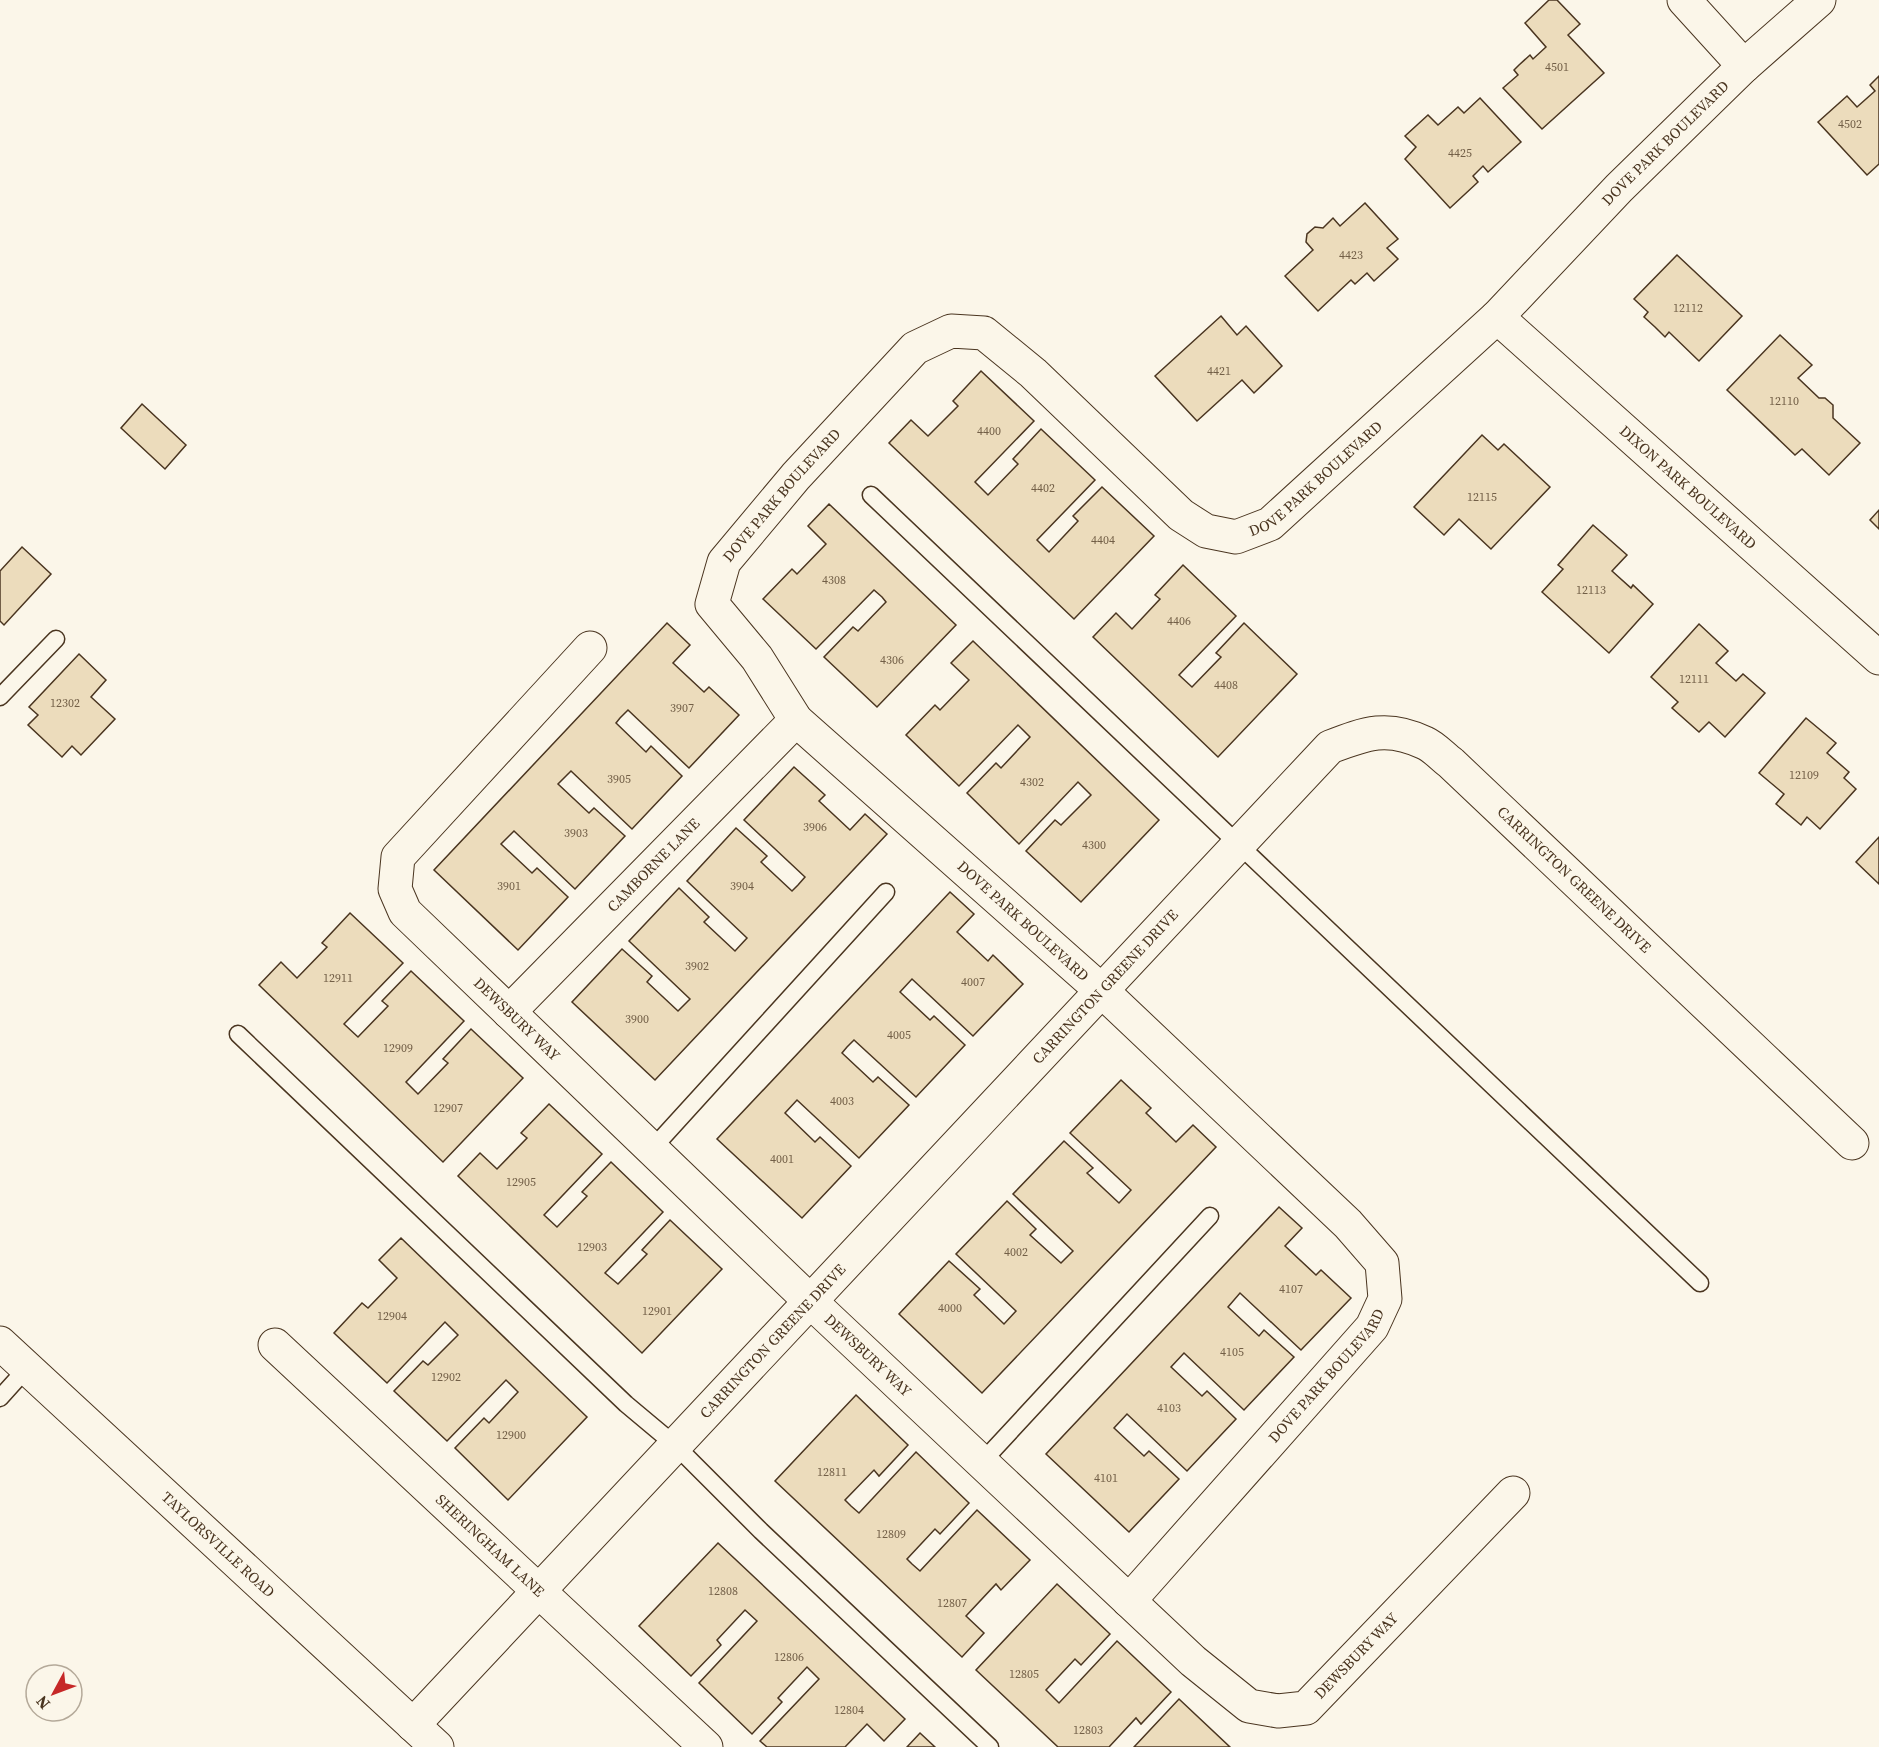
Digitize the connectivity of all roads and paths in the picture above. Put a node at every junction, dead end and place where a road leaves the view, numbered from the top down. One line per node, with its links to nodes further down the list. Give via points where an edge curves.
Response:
1 (1684, 0): 3 (street)
2 (1819, 0): 3 (street, DOVE PARK BOULEVARD)
3 (1744, 66): 4 (street, DOVE PARK BOULEVARD, via 1619,188)
4 (1497, 317): 8 (street, DIXON PARK BOULEVARD); 10 (street, DOVE PARK BOULEVARD, via 1270,524 1236,537 1206,531 1181,515 1033,373 984,333 951,331 915,348 796,476 724,562 712,604 757,658)
5 (871, 495): 11 (lane)
6 (56, 639): 9 (lane)
7 (590, 648): 14 (street, DEWSBURY WAY, via 398,856 395,889 405,912)
8 (1879, 658)
9 (0, 697)
10 (796, 720): 13 (street, DOVE PARK BOULEVARD); 14 (street, CAMBORNE LANE)
11 (1238, 845): 13 (street, CARRINGTON GREENE DRIVE); 16 (street, CARRINGTON GREENE DRIVE, via 1330,747 1361,735 1392,731 1426,743); 19 (lane)
12 (886, 892): 17 (lane)
13 (1102, 991): 20 (street, CARRINGTON GREENE DRIVE); 29 (street, DOVE PARK BOULEVARD, via 1348,1224 1382,1263 1385,1299 1372,1327)
14 (509, 1012): 17 (street, DEWSBURY WAY)
15 (238, 1034): 25 (lane, via 626,1404)
16 (1852, 1143)
17 (652, 1149): 20 (street, DEWSBURY WAY)
18 (1210, 1216): 26 (lane)
19 (1700, 1283)
20 (810, 1301): 25 (street, CARRINGTON GREENE DRIVE); 26 (street, DEWSBURY WAY)
21 (0, 1343): 23 (street, TAYLORSVILLE ROAD)
22 (275, 1345): 28 (street, SHERINGHAM LANE)
23 (27, 1368): 24 (lane); 30 (street, TAYLORSVILLE ROAD)
24 (0, 1398)
25 (675, 1445): 28 (street, CARRINGTON GREENE DRIVE); 33 (lane)
26 (982, 1462): 29 (street, DEWSBURY WAY)
27 (1513, 1493): 29 (street, DEWSBURY WAY, via 1306,1708 1278,1711 1249,1706 1193,1661)
28 (538, 1591): 30 (street, CARRINGTON GREENE DRIVE); 32 (street, SHERINGHAM LANE)
29 (1129, 1601)
30 (413, 1725): 31 (street, TAYLORSVILLE ROAD)
31 (436, 1747)
32 (706, 1747)
33 (990, 1747)

